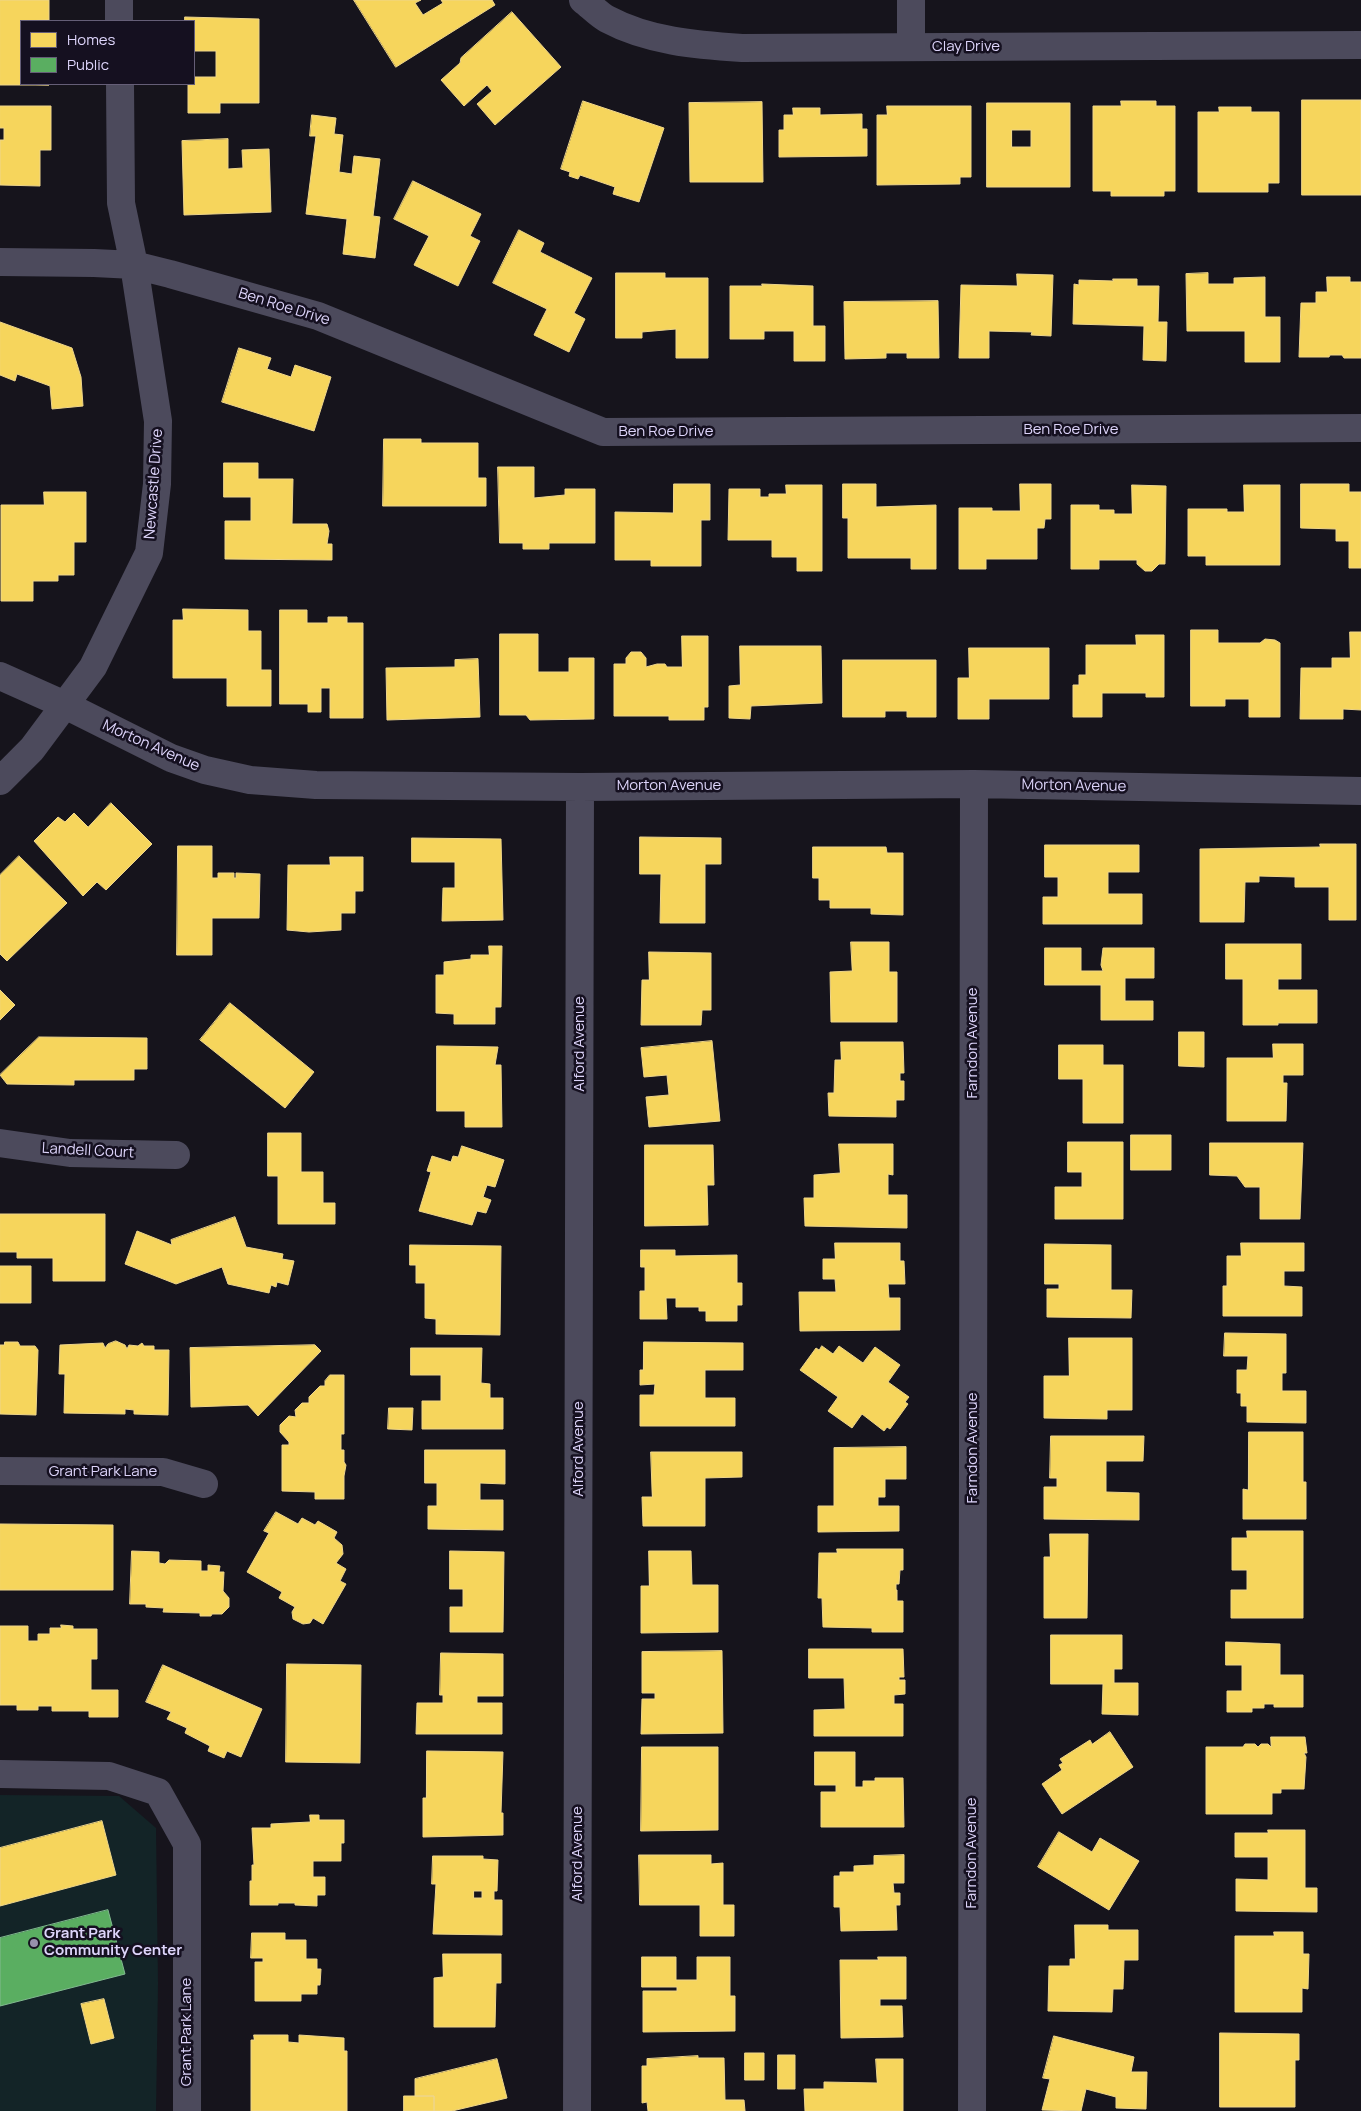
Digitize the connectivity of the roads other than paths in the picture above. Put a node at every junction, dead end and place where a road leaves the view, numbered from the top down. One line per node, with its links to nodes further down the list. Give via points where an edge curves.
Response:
1 (119, 0): 4 (street)
2 (583, 0): 6 (street, Clay Drive, via 606,19 638,32 693,45 742,48)
3 (911, 0): 6 (street)
4 (120, 20)
5 (1361, 45): 6 (street, Clay Drive)
6 (911, 47)
7 (120, 85): 9 (street, Newcastle Drive, via 121,203)
8 (0, 262): 9 (street, Ben Roe Drive)
9 (134, 265): 10 (street, Ben Roe Drive, via 318,316 603,432); 12 (street, Newcastle Drive, via 158,421 157,484 149,553 93,667)
10 (1361, 428)
11 (0, 676): 12 (street, Morton Avenue)
12 (65, 705): 13 (street, Newcastle Drive, via 32,749); 15 (street, Morton Avenue, via 171,758 204,770 250,780 316,785)
13 (0, 780)
14 (974, 784): 15 (street, Morton Avenue); 16 (street, Morton Avenue); 24 (street, Farndon Avenue)
15 (580, 787): 23 (street, Alford Avenue)
16 (1361, 791)
17 (0, 1143): 18 (street, Landell Court, via 70,1153)
18 (176, 1155)
19 (0, 1471): 20 (street, Grant Park Lane, via 163,1472)
20 (204, 1484)
21 (0, 1774): 22 (street, Grant Park Lane, via 109,1776 158,1792 187,1844)
22 (187, 2111)
23 (577, 2111)
24 (972, 2111)

